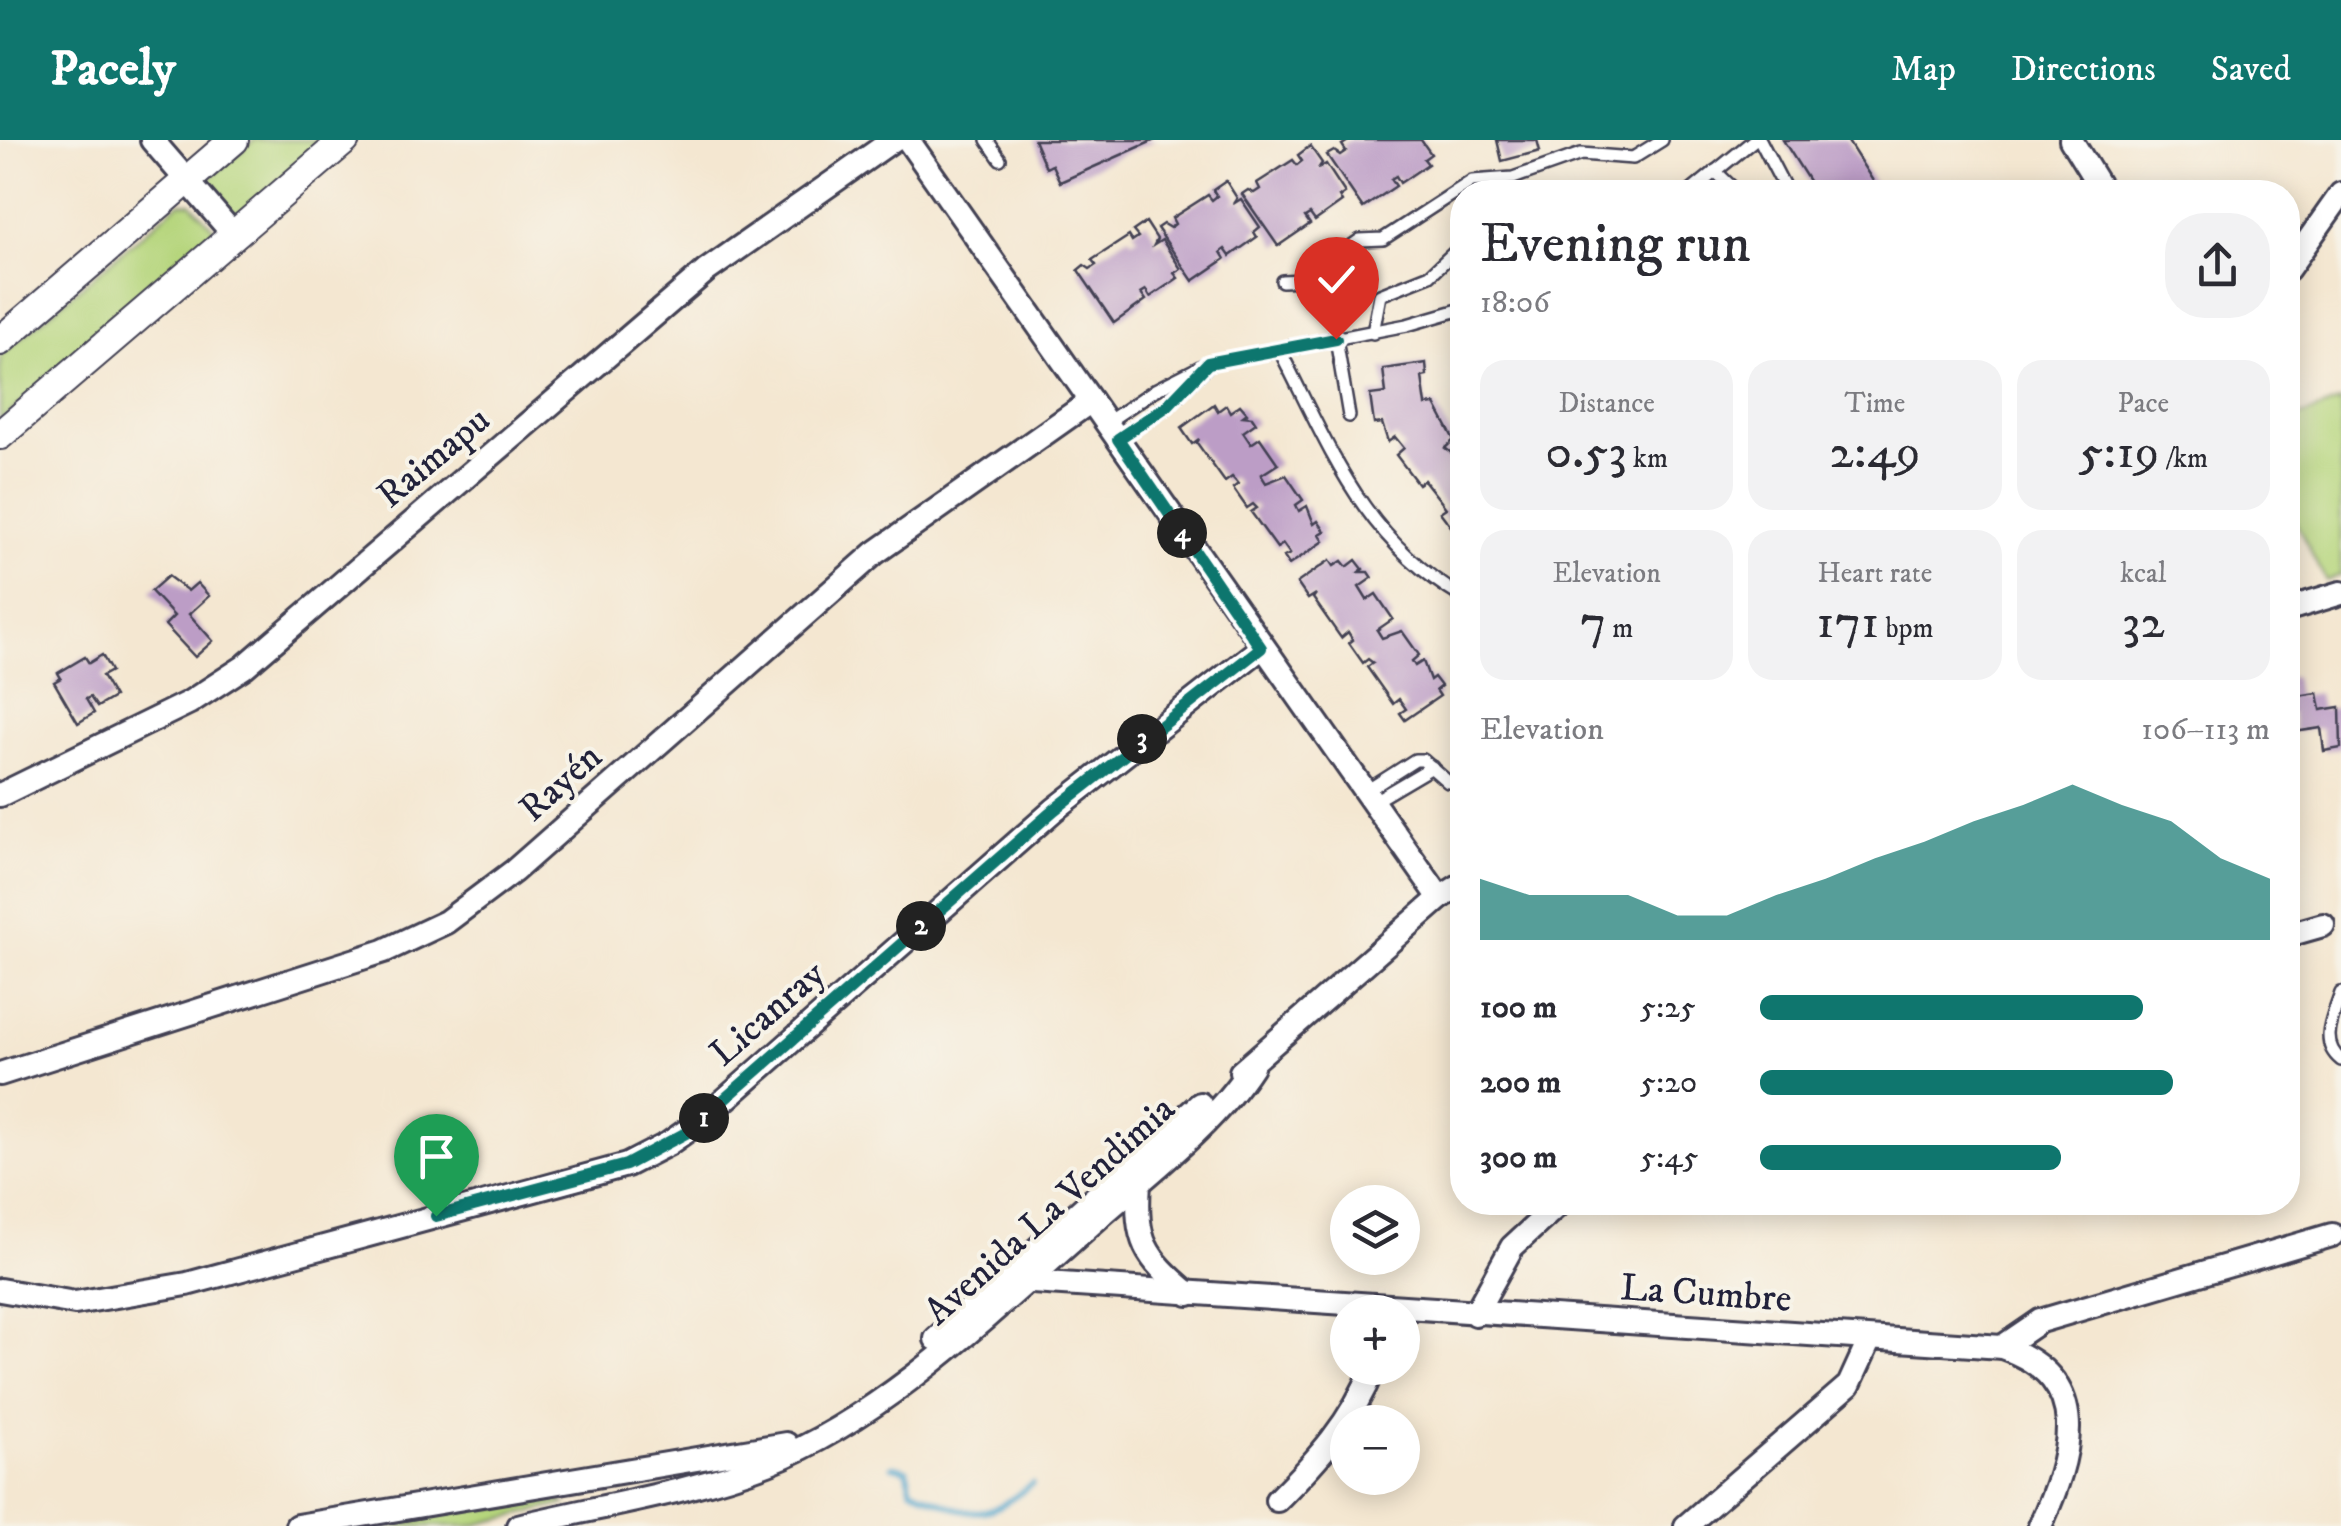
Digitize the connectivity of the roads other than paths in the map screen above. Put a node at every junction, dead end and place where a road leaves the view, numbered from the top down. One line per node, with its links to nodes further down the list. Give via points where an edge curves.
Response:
1 (152, 140): 11 (street)
2 (234, 140): 11 (street)
3 (345, 140): 19 (street)
4 (988, 140): 9 (lane)
5 (1662, 140): 12 (lane, via 1634,158 1582,154)
6 (1757, 140): 10 (lane); 15 (lane)
7 (2071, 140): 16 (street)
8 (907, 141): 29 (street); 38 (street, Raimapu, via 706,271 244,666 190,702)
9 (1000, 159)
10 (1716, 171): 13 (lane); 14 (lane)
11 (187, 180): 19 (street); 26 (street)
12 (1504, 180)
13 (1705, 180)
14 (1725, 180)
15 (1780, 180)
16 (2096, 180)
17 (2341, 194): 20 (street)
18 (1450, 200): 22 (lane, via 1383,240 1360,240 1302,280)
19 (234, 236): 32 (street)
20 (2300, 251)
21 (1450, 257): 24 (lane, via 1430,276 1380,295)
22 (1282, 281)
23 (1450, 312): 24 (lane)
24 (1373, 332): 25 (lane)
25 (1336, 339): 27 (lane); 30 (lane)
26 (0, 342)
27 (1279, 349): 28 (lane); 33 (lane, via 1374,524)
28 (1208, 363): 31 (lane, via 1155,390); 31 (lane, via 1167,406)
29 (1091, 401): 31 (street); 47 (street, Rayén, via 875,553 514,871 446,922 351,962)
30 (1349, 416)
31 (1112, 431): 36 (street)
32 (0, 435)
33 (1450, 589)
34 (2341, 593): 35 (street)
35 (2300, 605)
36 (1261, 648): 39 (street); 52 (street, Licanray, via 1054,810 702,1120 650,1154 187,1284 75,1303)
37 (1450, 782): 39 (lane, via 1415,760)
38 (0, 795)
39 (1368, 798): 41 (street)
40 (1450, 892): 41 (street, Avenida La Vendimia)
41 (1440, 898): 46 (street, Avenida La Vendimia)
42 (2331, 928): 43 (street)
43 (2300, 933)
44 (2341, 993): 45 (lane, via 2328,1032)
45 (2341, 1060)
46 (1252, 1066): 48 (street, Avenida La Vendimia, via 1234,1093); 51 (street, Avenida La Vendimia, via 1224,1082)
47 (0, 1074)
48 (1138, 1182): 51 (street, Avenida La Vendimia); 53 (street, via 1136,1219 1144,1250)
49 (1547, 1215): 56 (street, via 1512,1247)
50 (2332, 1235): 58 (street, via 2040,1321)
51 (1013, 1281): 53 (street, La Cumbre); 60 (street, Avenida La Vendimia, via 900,1371 882,1396)
52 (0, 1290)
53 (1190, 1294): 54 (street, La Cumbre)
54 (1330, 1304)
55 (1420, 1310): 56 (street, La Cumbre)
56 (1475, 1314): 57 (street, La Cumbre)
57 (1870, 1339): 58 (street, La Cumbre); 66 (street, via 1849,1385)
58 (2002, 1347): 67 (street, La Cumbre, via 2043,1370 2067,1411 2067,1459)
59 (1366, 1385): 63 (street, via 1333,1442)
60 (818, 1438): 61 (street); 62 (street, Avenida La Vendimia, via 768,1463)
61 (567, 1480): 62 (street); 64 (street)
62 (672, 1489): 65 (street, Avenida La Vendimia)
63 (1276, 1500)
64 (297, 1526)
65 (518, 1526)
66 (1686, 1526)
67 (2040, 1526)

